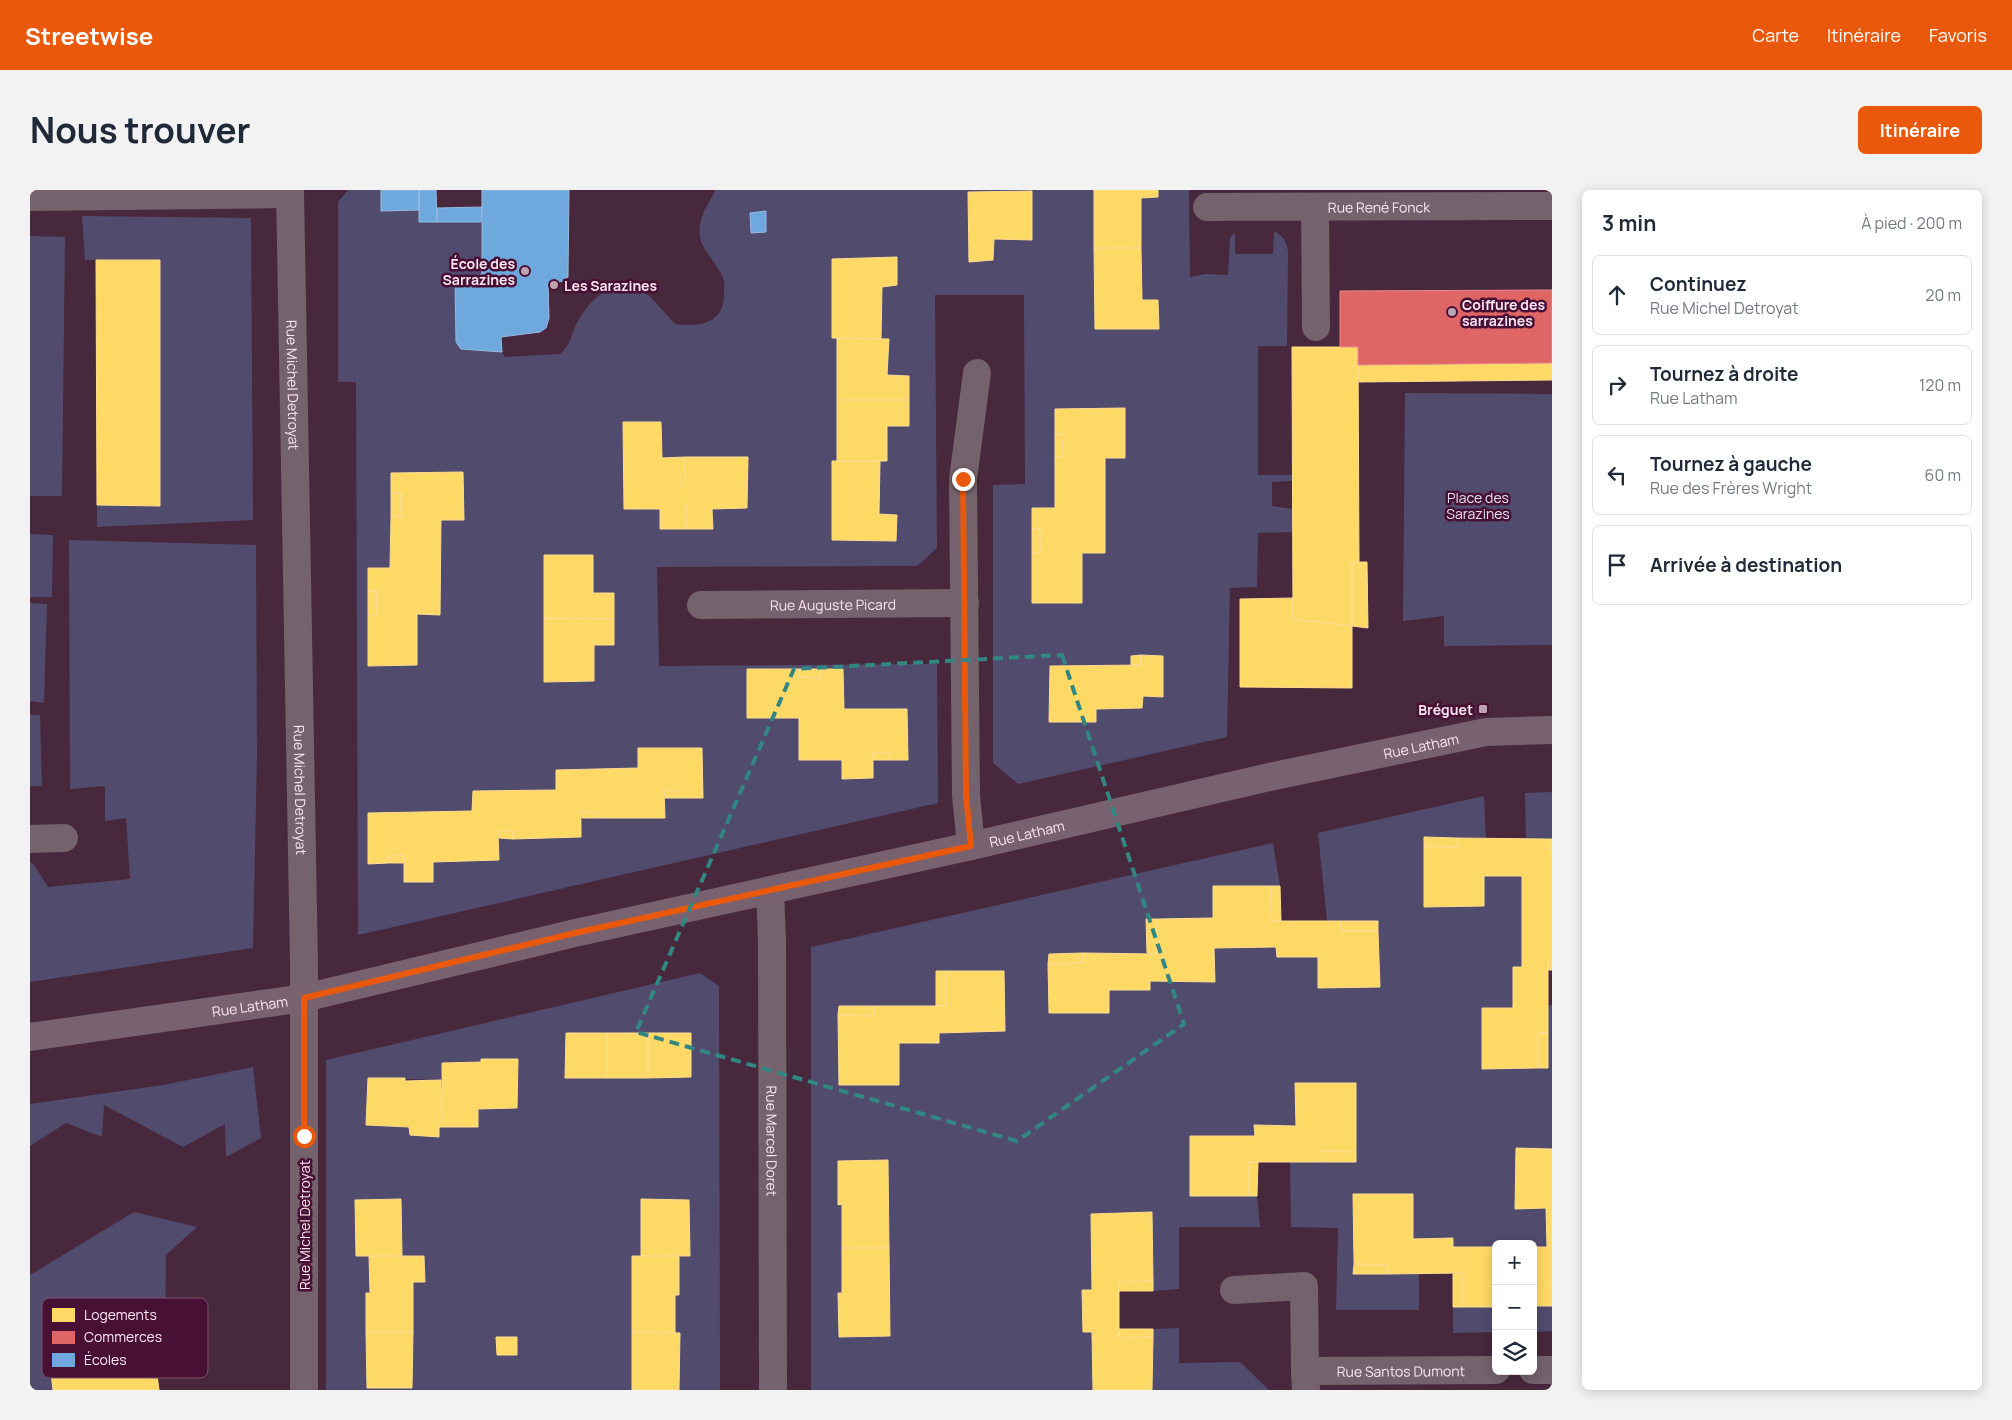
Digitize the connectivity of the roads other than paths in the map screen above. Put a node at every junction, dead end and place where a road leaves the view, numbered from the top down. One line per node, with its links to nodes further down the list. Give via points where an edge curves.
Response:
1 (290, 192): 2 (street); 15 (street, Rue Michel Detroyat)
2 (30, 197)
3 (1552, 206): 5 (street, Rue René Fonck)
4 (1207, 207): 5 (street, Rue René Fonck)
5 (1315, 207): 6 (street)
6 (1316, 327)
7 (977, 373): 8 (street, via 963,479)
8 (965, 602): 9 (street, Rue Auguste Picard); 13 (street, via 966,795)
9 (701, 605)
10 (1552, 730): 13 (street, Rue Latham, via 1486,732 1274,776)
11 (64, 838): 12 (street)
12 (30, 839)
13 (971, 846): 14 (street, Rue Latham)
14 (770, 891): 15 (street, Rue Latham, via 575,933); 23 (street, Rue Marcel Doret)
15 (304, 998): 16 (street, Rue Latham); 22 (street, Rue Michel Detroyat)
16 (30, 1037)
17 (1234, 1290): 21 (street, Rue Santos Dumont, via 1304,1286)
18 (1492, 1370): 21 (street, Rue Santos Dumont)
19 (1537, 1370): 20 (street)
20 (1552, 1370)
21 (1305, 1380)
22 (304, 1390)
23 (773, 1390)

